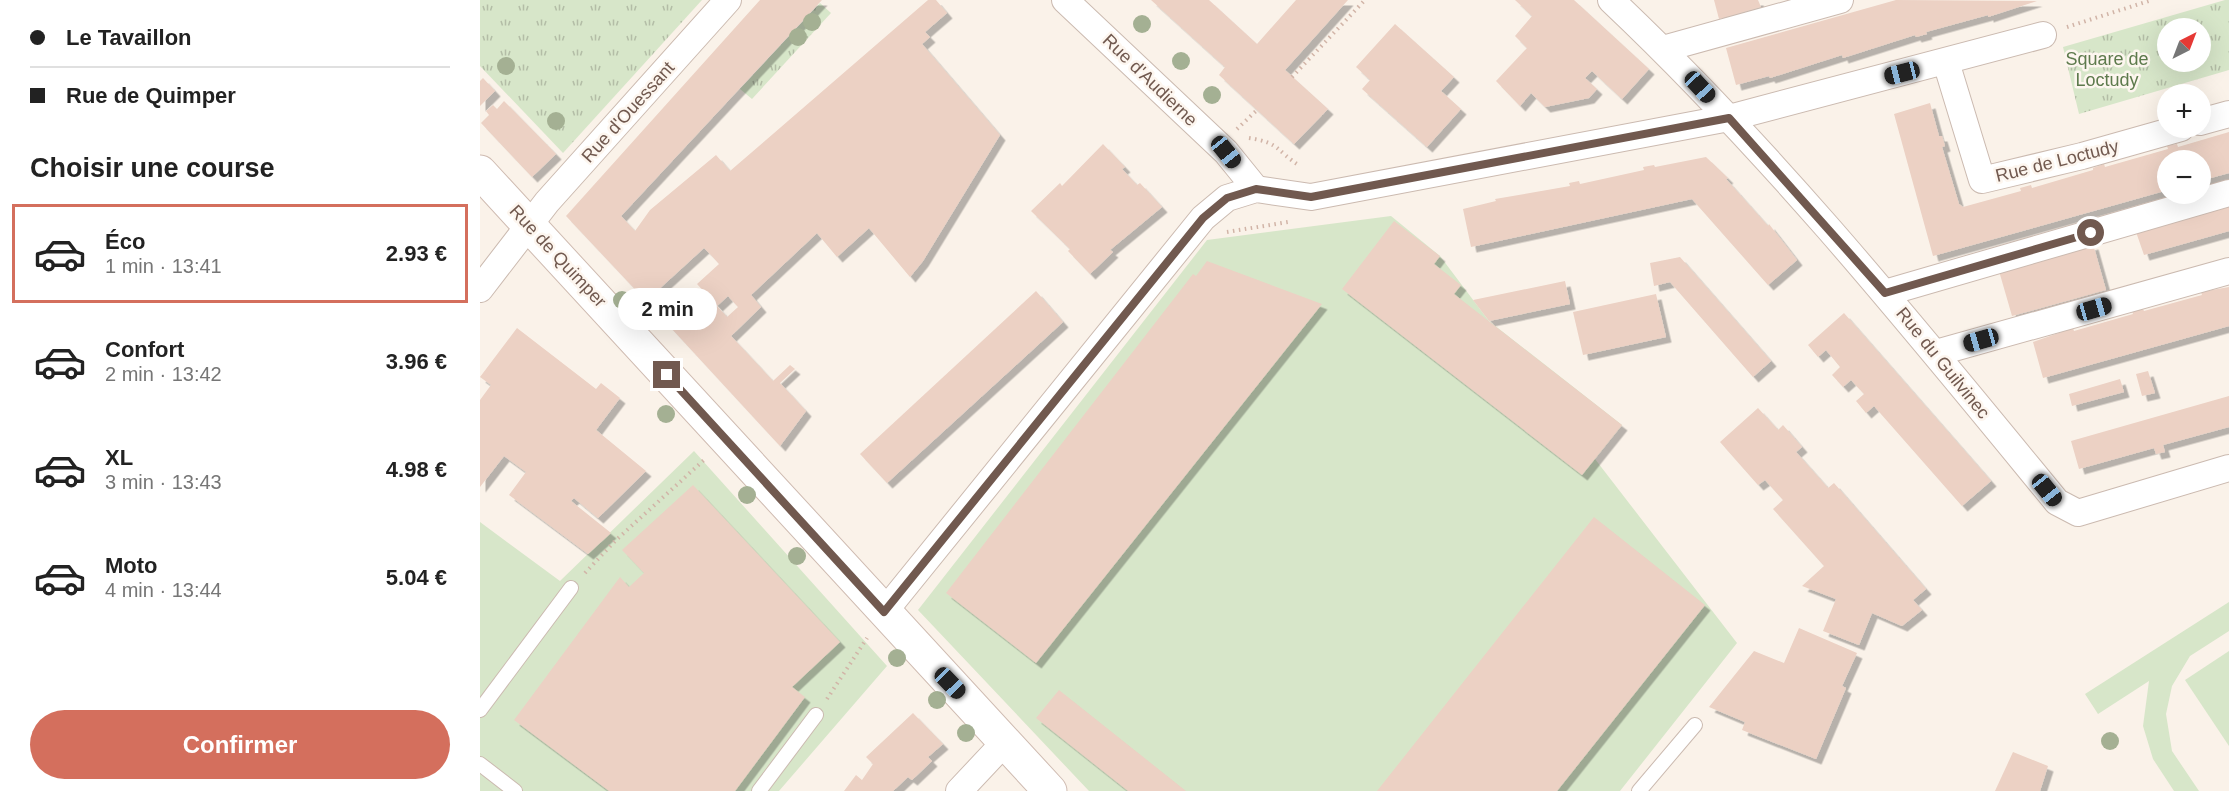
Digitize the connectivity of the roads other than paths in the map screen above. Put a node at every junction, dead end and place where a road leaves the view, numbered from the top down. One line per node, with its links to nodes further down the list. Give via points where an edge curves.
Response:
1 (728, 0): 15 (street, Rue d'Ouessant, via 547,202)
2 (1065, 0): 13 (street, Rue d'Audierne, via 1226,152)
3 (1611, 0): 6 (street, Rue du Guilvinec)
4 (1840, 0): 6 (street)
5 (2043, 35): 7 (street)
6 (1663, 49): 9 (street, Rue du Guilvinec)
7 (1946, 62): 9 (street); 11 (street, Rue de Loctudy, via 1982,180)
8 (2229, 114): 10 (street)
9 (1729, 118): 13 (street, via 1311,197); 18 (street, Rue du Guilvinec)
10 (2211, 119)
11 (2157, 135)
12 (480, 172): 15 (main road, Rue de Quimper)
13 (1256, 189): 22 (street, via 1227,198 1203,218)
14 (2229, 193): 18 (street)
15 (531, 226): 17 (street, Rue d'Ouessant); 22 (main road, Rue de Quimper)
16 (2229, 271): 19 (street)
17 (480, 289)
18 (1885, 293): 19 (street, Rue du Guilvinec)
19 (1936, 353): 20 (street, Rue du Guilvinec, via 2057,502 2078,513)
20 (2229, 468)
21 (571, 588): 23 (lane)
22 (884, 612): 26 (main road, Rue de Quimper)
23 (480, 710)
24 (816, 715): 29 (lane)
25 (1695, 725): 32 (lane)
26 (1005, 742): 30 (street); 31 (main road, Rue de Quimper)
27 (480, 764): 28 (lane)
28 (515, 791)
29 (759, 791)
30 (959, 791)
31 (1050, 791)
32 (1639, 791)

